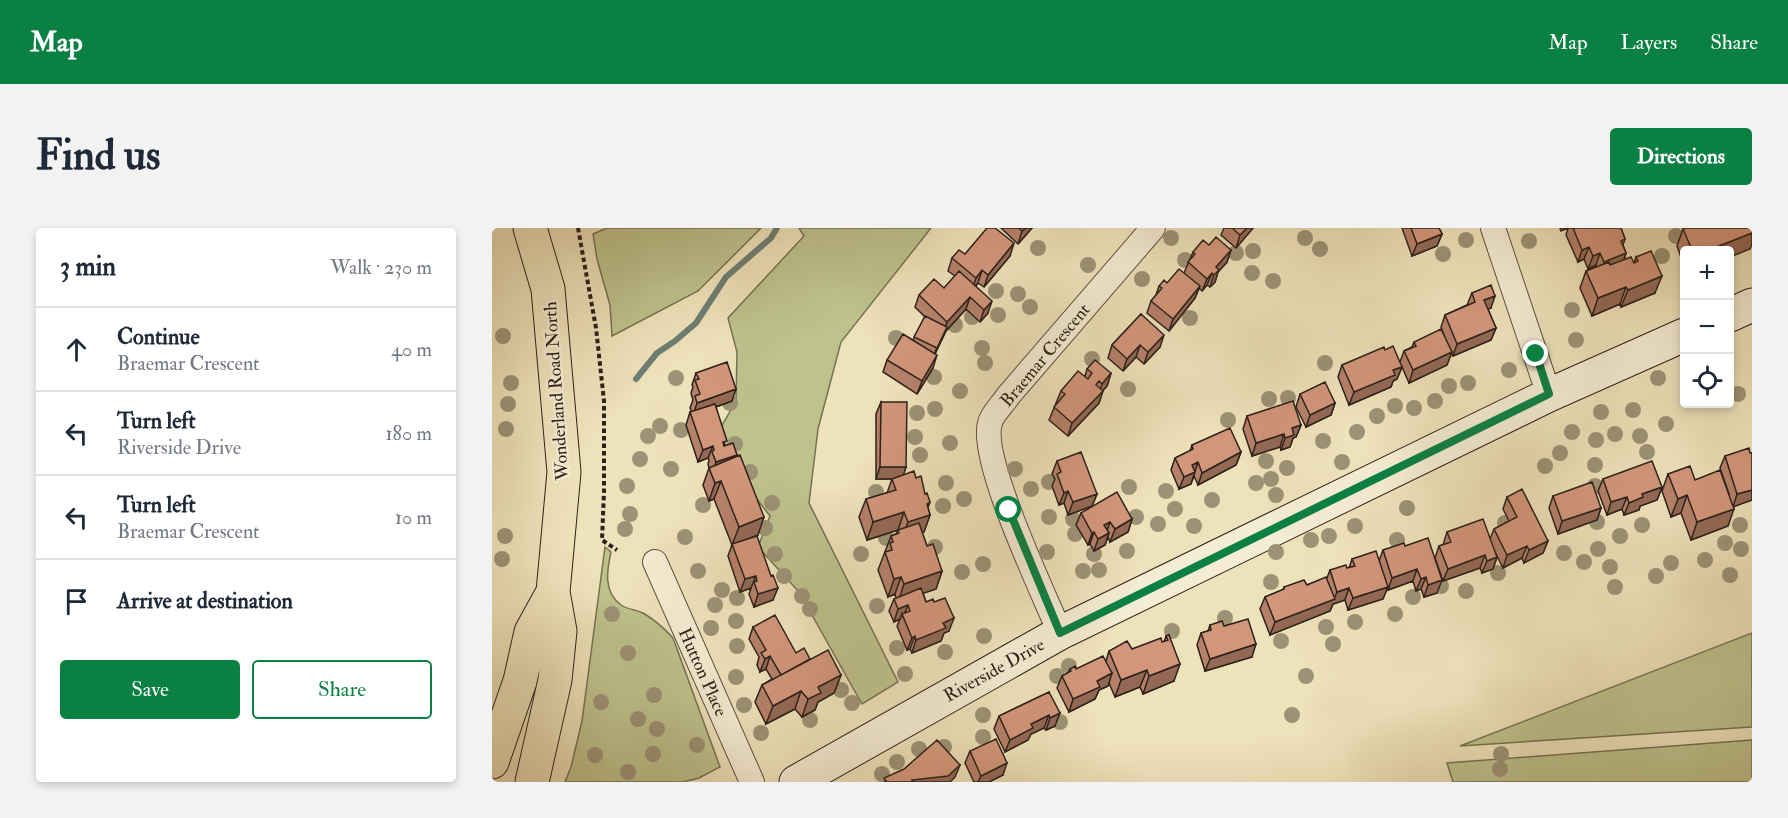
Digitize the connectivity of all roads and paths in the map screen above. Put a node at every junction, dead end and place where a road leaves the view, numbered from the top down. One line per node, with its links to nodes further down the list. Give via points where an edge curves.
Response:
1 (530, 228): 11 (main road, Wonderland Road North, via 548,289 564,472)
2 (578, 228): 9 (path, via 604,401 602,540)
3 (1153, 228): 12 (street, Braemar Crescent, via 1008,396 990,423 990,450 1000,490)
4 (1493, 228): 8 (street)
5 (1752, 305): 6 (main road)
6 (1734, 313)
7 (1680, 337): 8 (main road, Riverside Drive)
8 (1549, 394): 12 (main road, Riverside Drive)
9 (617, 550)
10 (656, 562): 15 (street, Hutton Place)
11 (553, 592): 13 (main road, Wonderland Road North, via 531,632 520,681); 14 (main road, Wonderland Road North, via 560,631 555,680)
12 (1060, 633): 16 (main road, Riverside Drive)
13 (492, 762)
14 (532, 782)
15 (752, 782)
16 (796, 782)

